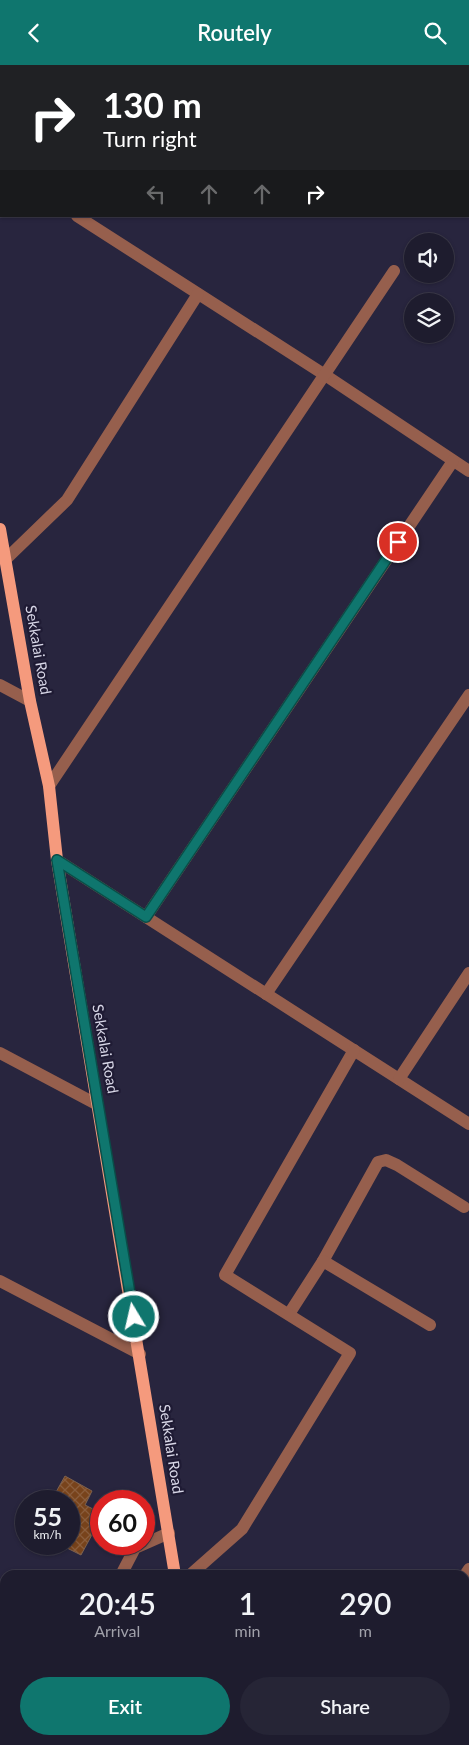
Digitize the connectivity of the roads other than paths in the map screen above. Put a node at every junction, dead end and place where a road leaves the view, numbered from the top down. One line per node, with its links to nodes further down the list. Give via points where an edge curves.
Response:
1 (79, 217): 3 (street)
2 (394, 271): 4 (street)
3 (198, 294): 4 (street); 8 (street, via 67,500)
4 (325, 375): 5 (street); 12 (street)
5 (453, 461): 6 (street); 14 (street)
6 (469, 471)
7 (0, 529): 8 (main road, Sekkalai Road)
8 (6, 559): 11 (main road, Sekkalai Road)
9 (0, 685): 11 (street)
10 (469, 695): 16 (street)
11 (30, 701): 12 (main road, Sekkalai Road)
12 (49, 787): 13 (main road, Sekkalai Road)
13 (57, 860): 14 (street); 20 (main road, Sekkalai Road)
14 (146, 917): 16 (street)
15 (469, 973): 19 (street)
16 (266, 994): 17 (street)
17 (354, 1050): 19 (street); 25 (street, via 225,1275)
18 (0, 1053): 20 (street)
19 (399, 1079): 21 (street)
20 (98, 1105): 27 (main road, Sekkalai Road)
21 (469, 1124)
22 (464, 1207): 23 (street, via 397,1165 386,1161 378,1163)
23 (323, 1261): 25 (street); 26 (street)
24 (0, 1281): 27 (street)
25 (289, 1314): 31 (street, via 350,1353 242,1529)
26 (430, 1325)
27 (140, 1354): 28 (main road, Sekkalai Road)
28 (169, 1533): 29 (street, via 135,1548); 30 (main road, Sekkalai Road)
29 (124, 1570)
30 (174, 1570)
31 (196, 1570)

